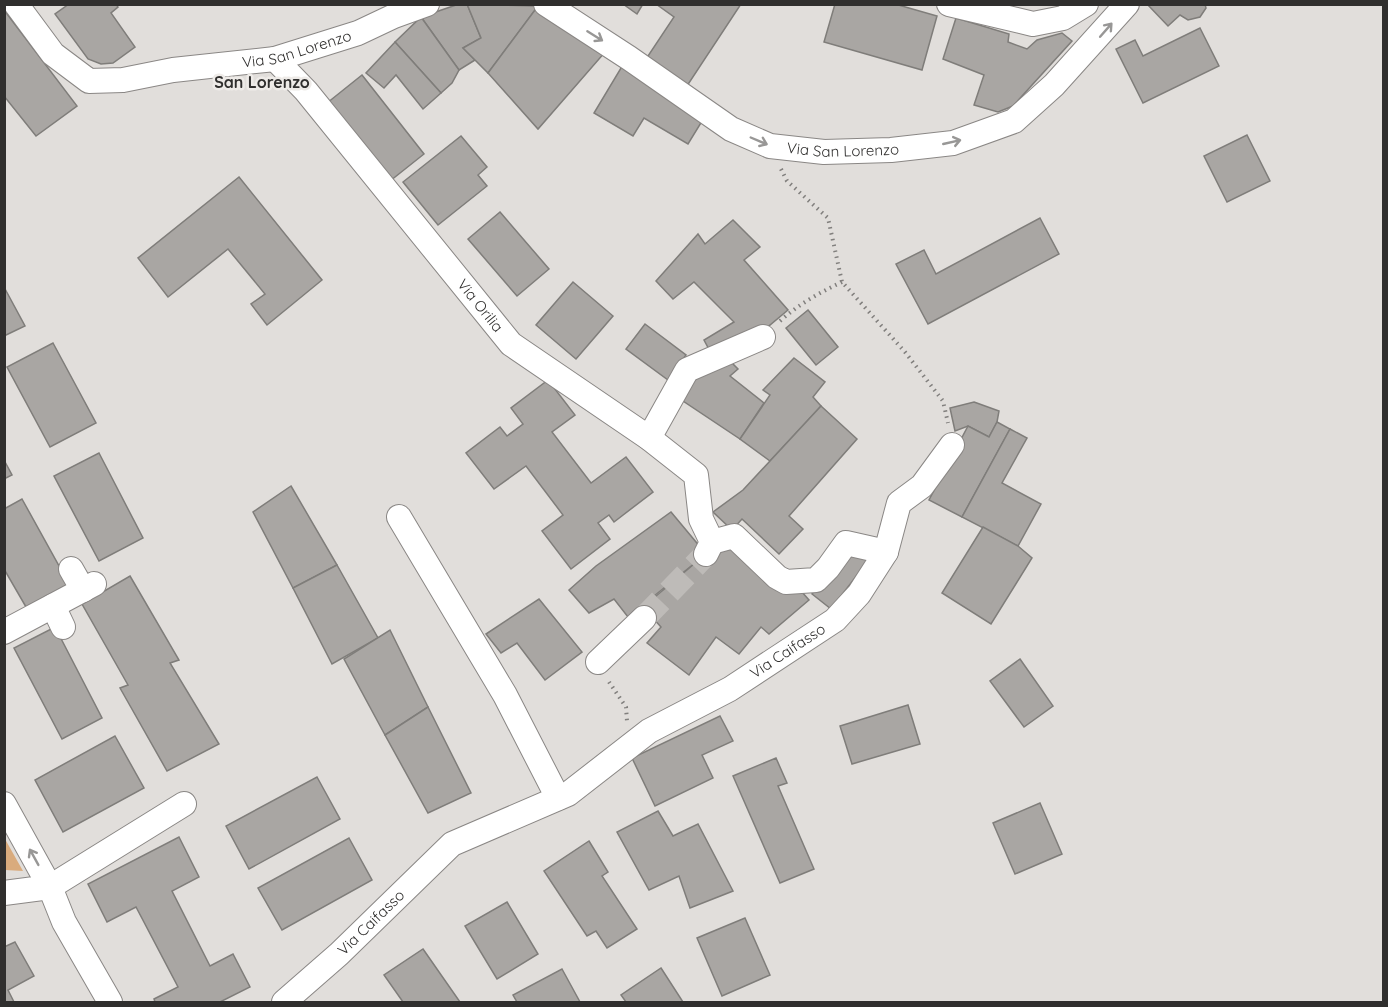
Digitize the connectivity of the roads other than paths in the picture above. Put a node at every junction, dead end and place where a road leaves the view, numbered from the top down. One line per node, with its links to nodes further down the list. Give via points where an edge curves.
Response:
1 (16, 4): 7 (street, Via San Lorenzo, via 53,54 89,81 123,80)
2 (427, 4): 7 (street, Via San Lorenzo, via 358,33)
3 (546, 4): 6 (street, Via San Lorenzo, one-way to 6, via 730,129 770,146 824,152 891,150 953,142 1014,121 1054,86)
4 (949, 4): 5 (street, via 1033,24 1063,18)
5 (1086, 4)
6 (1127, 4)
7 (275, 59): 9 (street, Via Orilia, via 306,91 511,344)
8 (763, 337): 9 (street, via 687,370)
9 (649, 438): 12 (street, Via Orilia, via 696,475 709,548 734,536 786,582 816,580 846,543)
10 (952, 445): 12 (street, Via Caifasso, via 922,486 898,503)
11 (399, 517): 17 (street, via 505,695)
12 (886, 552): 17 (street, Via Caifasso, via 835,620 730,689 649,731)
13 (82, 581): 15 (street, via 58,617)
14 (644, 618): 16 (street)
15 (4, 632)
16 (597, 662)
17 (558, 798): 24 (street, Via Caifasso, via 452,844)
18 (4, 804): 20 (street, one-way to 18)
19 (184, 804): 20 (street)
20 (50, 887): 21 (street); 22 (street)
21 (4, 895): 22 (street, via 35,904)
22 (64, 922): 23 (street)
23 (110, 1002)
24 (284, 1002)

